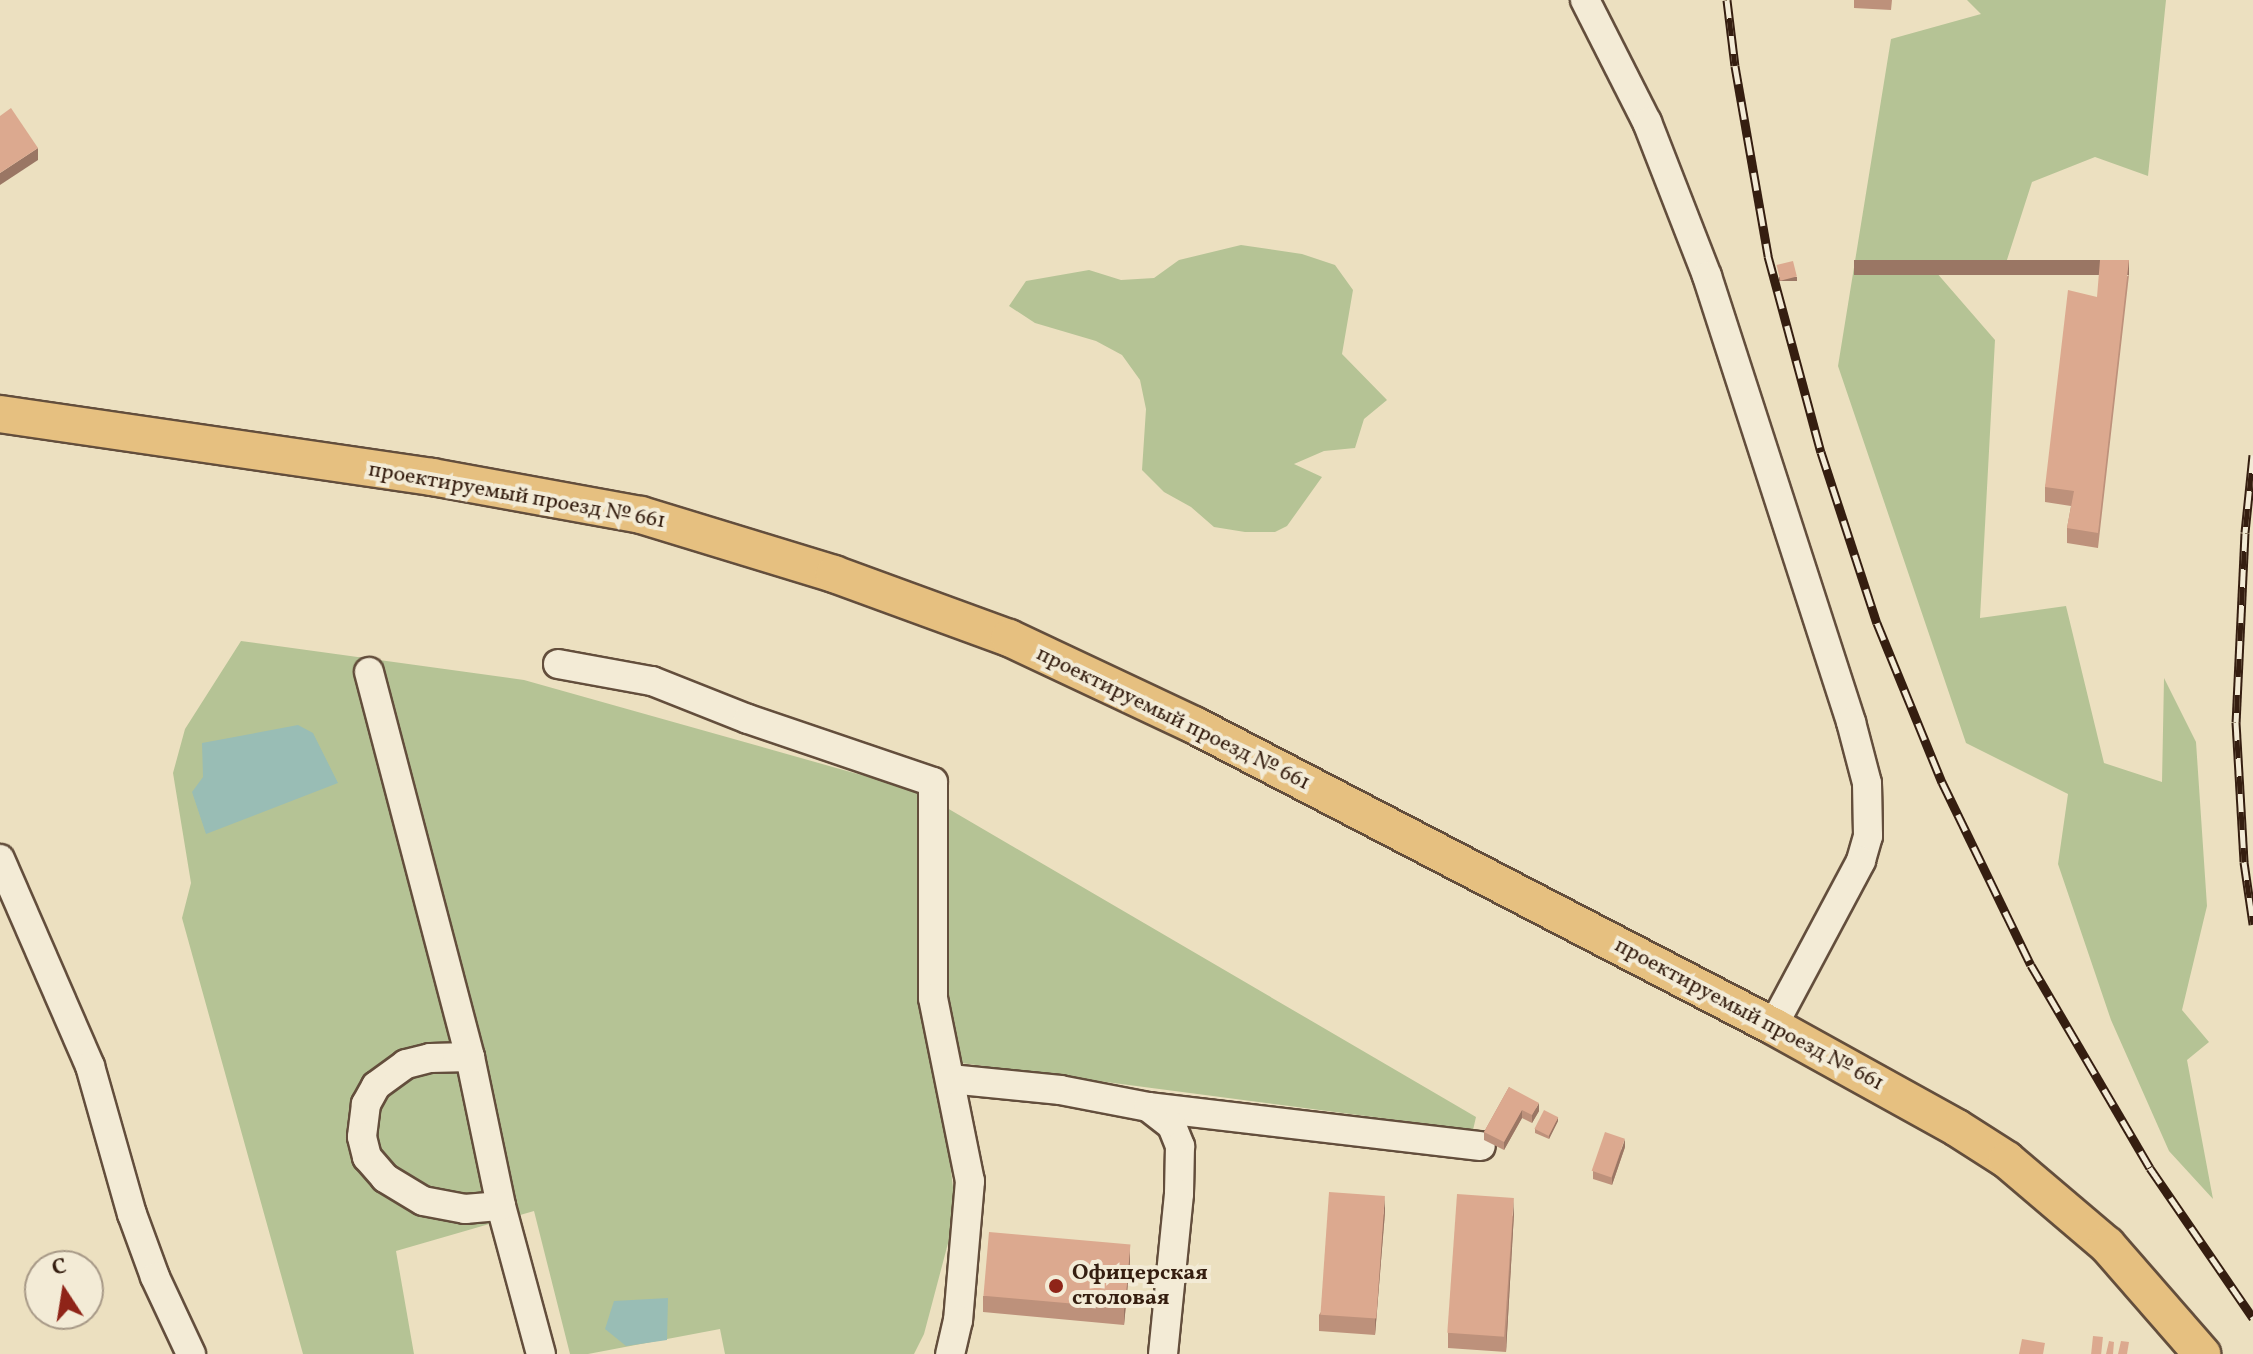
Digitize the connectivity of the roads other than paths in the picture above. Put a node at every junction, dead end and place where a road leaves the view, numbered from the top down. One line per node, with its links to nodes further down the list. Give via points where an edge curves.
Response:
1 (1585, 0): 6 (street, via 1647,122 1707,276 1867,783 1868,836 1861,861)
2 (0, 414): 6 (main road, проектируемый проезд № 661, via 432,477 641,515 834,574 1009,638 1194,725)
3 (558, 664): 8 (street, via 652,681 933,782 933,998)
4 (369, 672): 7 (street)
5 (0, 859): 12 (street, via 90,1066 132,1214)
6 (1773, 1026): 16 (main road, проектируемый проезд № 661, via 2007,1160 2107,1245)
7 (470, 1057): 11 (street); 11 (street, via 406,1064 376,1086 366,1104 362,1137 367,1157 385,1178 423,1201 465,1209)
8 (950, 1079): 9 (street, via 1060,1090); 14 (street, via 970,1181 958,1320)
9 (1148, 1107): 10 (street); 15 (street, via 1172,1126 1180,1146)
10 (1481, 1146)
11 (501, 1206): 13 (street)
12 (191, 1354)
13 (541, 1354)
14 (950, 1354)
15 (1163, 1354)
16 (2202, 1354)

